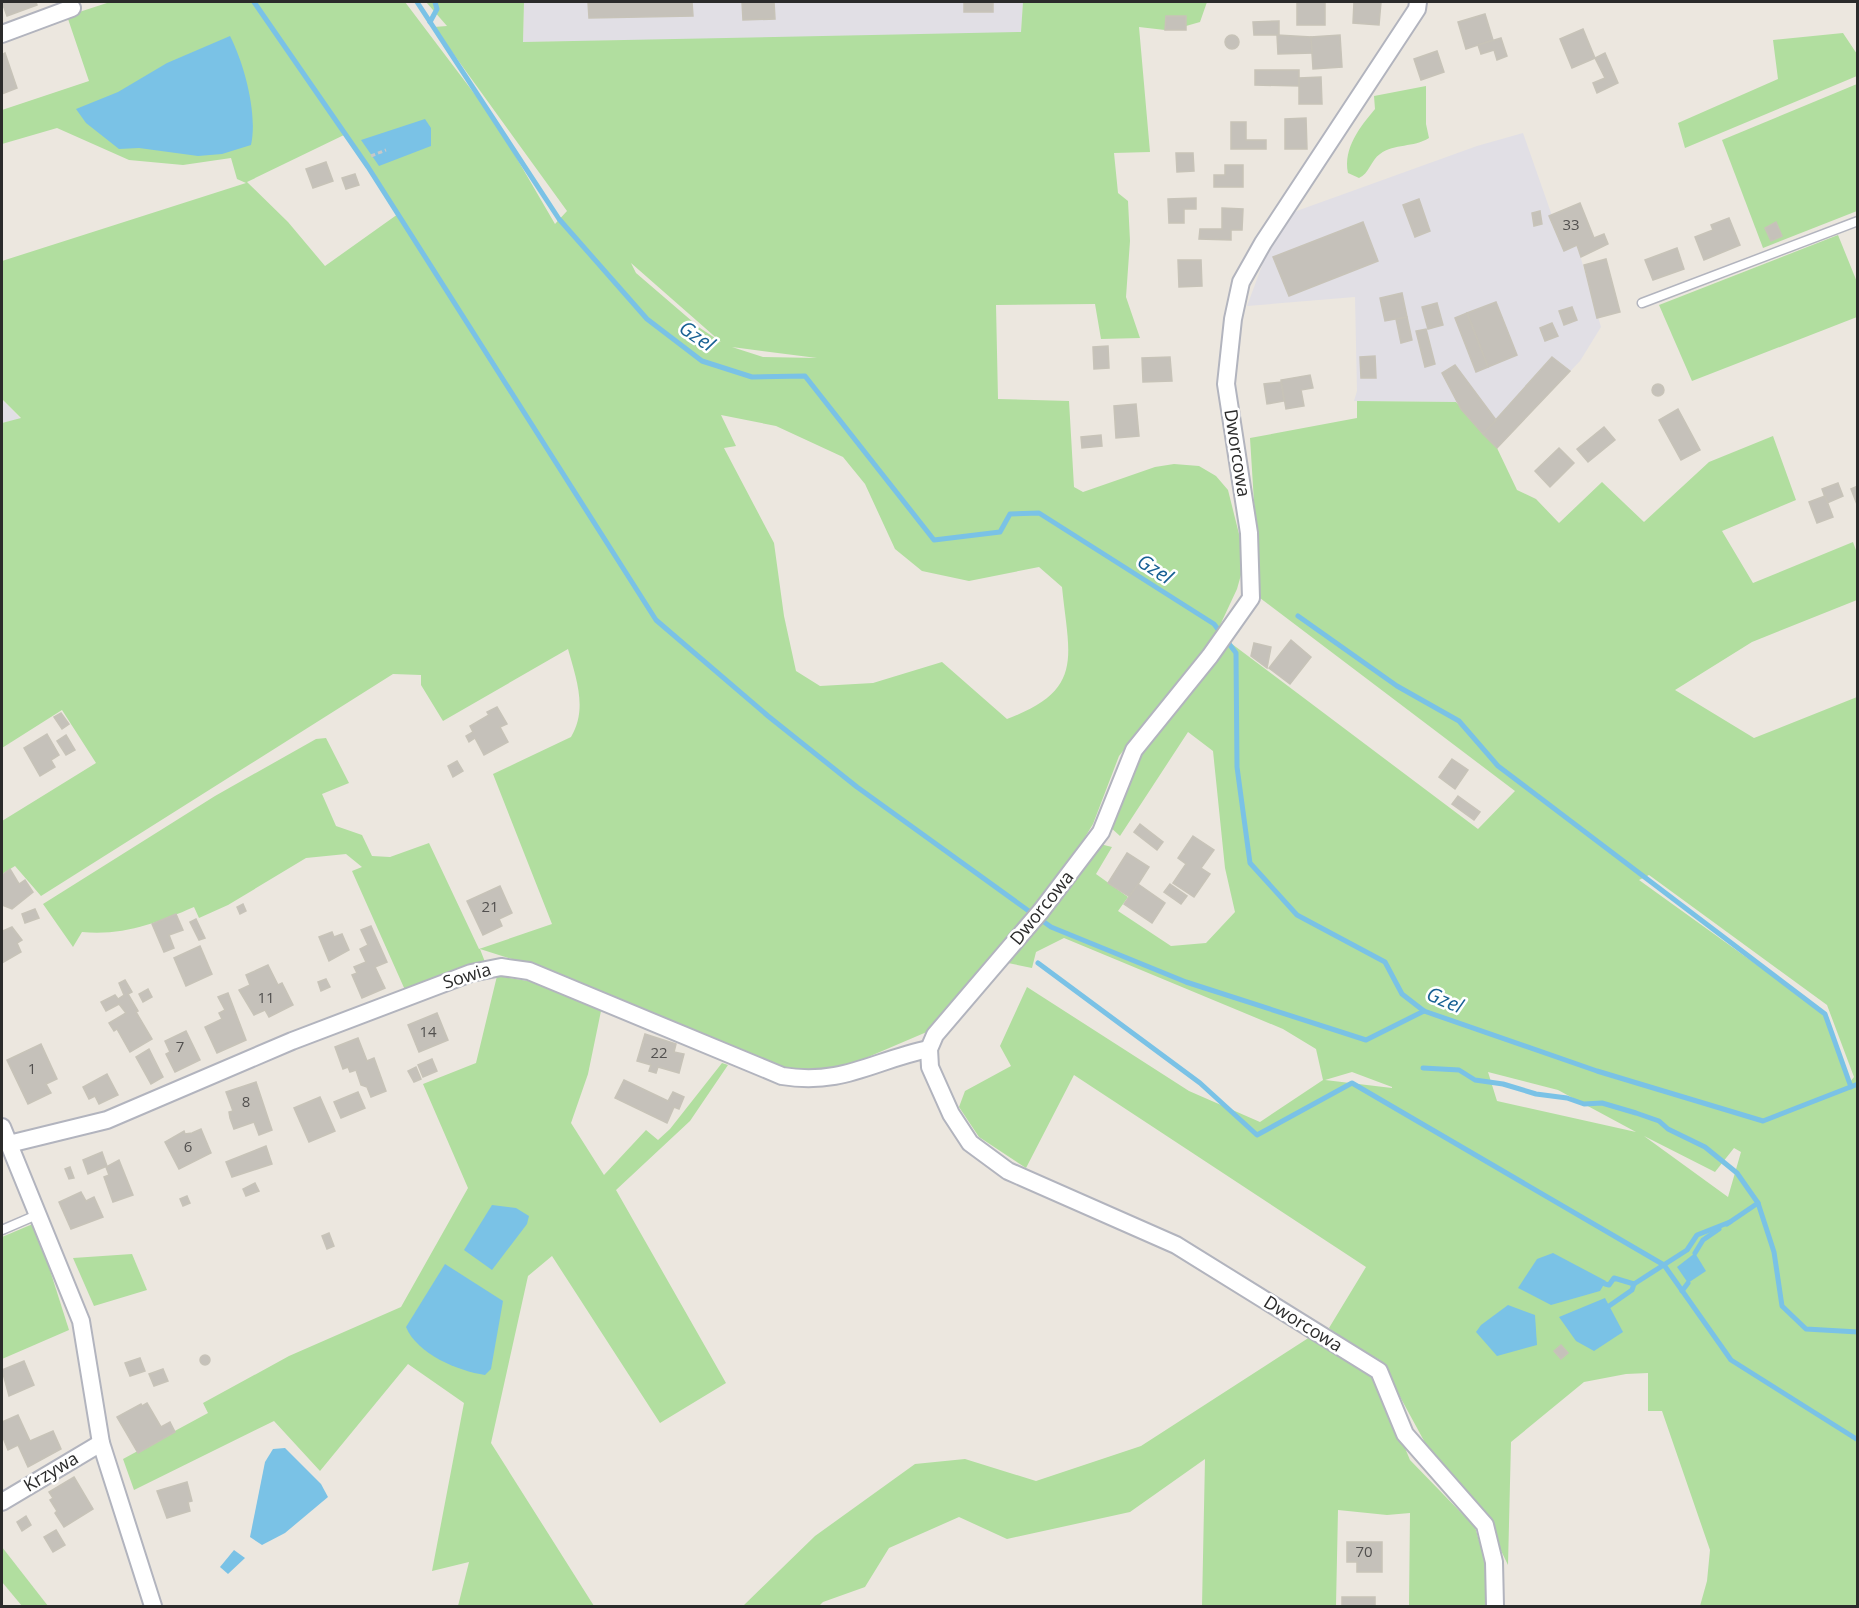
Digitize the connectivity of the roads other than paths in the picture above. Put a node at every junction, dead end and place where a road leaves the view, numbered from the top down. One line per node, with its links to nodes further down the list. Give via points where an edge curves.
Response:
1 (1418, 2): 6 (street, Dworcowa, via 1241,282 1226,384 1249,533 1251,598 1134,750 1101,832 1037,916 944,1023)
2 (72, 8): 3 (street)
3 (2, 34)
4 (1857, 221): 5 (lane)
5 (1642, 303)
6 (929, 1049): 8 (street, Sowia, via 833,1077 782,1076 547,977 501,966 471,973 292,1041 107,1120); 14 (street, Dworcowa, via 930,1066 951,1114 970,1143 1008,1171 1176,1245 1379,1371 1405,1434 1485,1525 1494,1562)
7 (2, 1127): 8 (street)
8 (9, 1144): 9 (street)
9 (39, 1214): 10 (lane); 11 (street, via 81,1321)
10 (2, 1230)
11 (101, 1443): 12 (street, Krzywa); 13 (street)
12 (2, 1502)
13 (153, 1606)
14 (1495, 1606)

